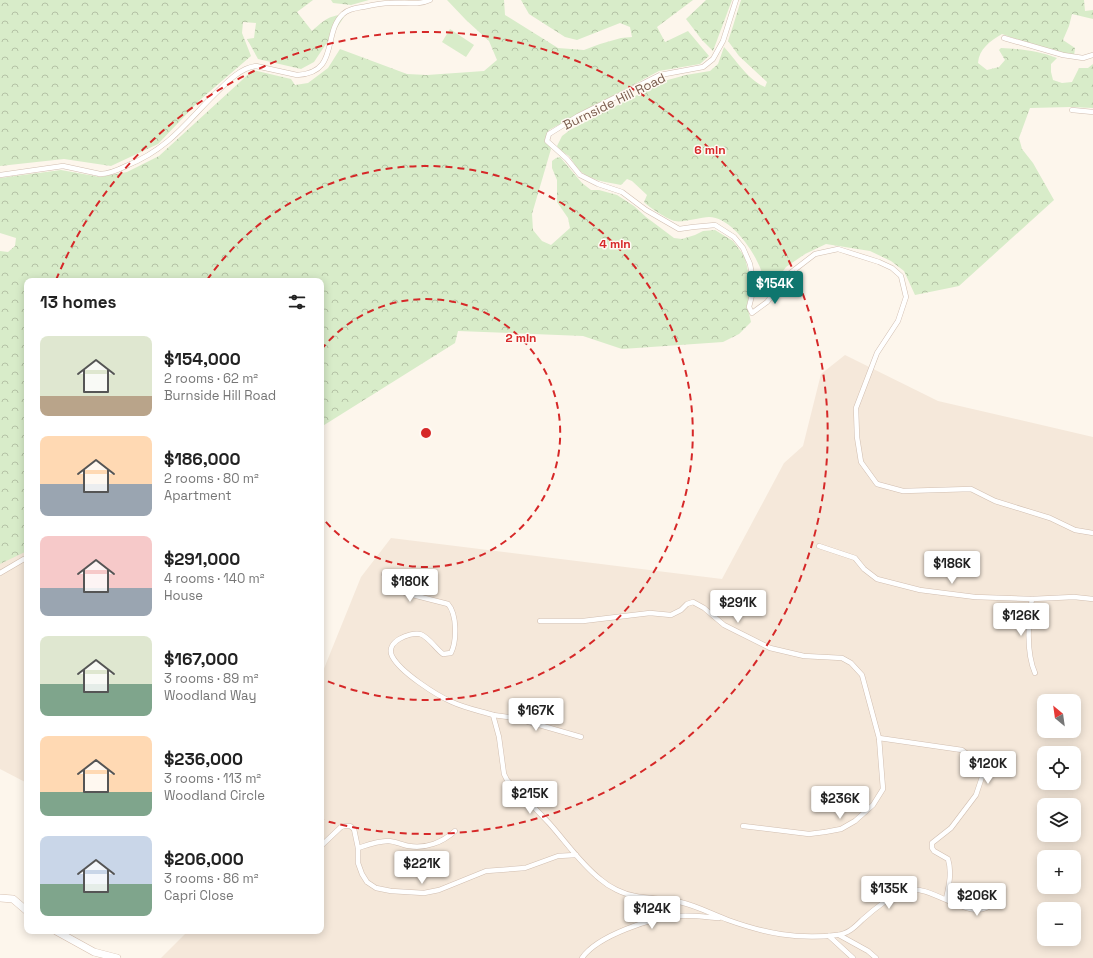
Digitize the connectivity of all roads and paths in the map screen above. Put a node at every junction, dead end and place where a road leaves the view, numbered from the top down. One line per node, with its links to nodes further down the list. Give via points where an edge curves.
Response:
1 (430, 0): 7 (street, via 416,4 382,4 348,10 339,18 325,61 320,67 302,75 256,66 249,67 223,86 169,140 143,158 124,167 106,174 63,166)
2 (736, 0): 8 (street, Burnside Hill Road, via 723,41 713,59 703,67 660,75 578,116 549,134 547,141 580,175 622,192 646,210 679,229 715,225 734,237 743,248 750,264 754,287 749,307 752,313 767,302 789,274 815,254 838,249 892,268 901,276 906,297 898,321 877,353 856,408 861,462 877,484 903,491 971,489 995,501 1050,518 1075,530)
3 (1004, 38): 4 (street, via 1063,55 1083,58)
4 (1093, 55)
5 (1072, 110): 6 (street)
6 (1093, 112)
7 (0, 175)
8 (1093, 533)
9 (819, 546): 13 (street, via 855,558 877,579 920,590 975,597)
10 (24, 559): 11 (street)
11 (0, 573)
12 (384, 574): 17 (street, via 405,593 444,602 451,607 455,619 454,645 451,653 443,654 424,636 415,634 402,638 391,648 398,664 417,681 453,703)
13 (1032, 598): 14 (street); 16 (street, via 1029,614 1030,662)
14 (1093, 599)
15 (540, 621): 19 (street, via 583,621 650,613 671,615 693,602 724,625 770,648 804,656 842,658 852,663 862,674)
16 (1035, 673)
17 (493, 715): 18 (street, via 515,718); 24 (street, via 507,780)
18 (581, 737)
19 (879, 738): 20 (street, via 883,789 873,805 856,821 841,829 809,834); 27 (street, via 962,750 978,762 982,777 976,795 951,828 932,843 934,851 948,859 950,866)
20 (743, 826)
21 (455, 831): 23 (street, via 448,838 421,847 388,841)
22 (324, 843): 23 (street, via 341,827 350,826 354,829)
23 (358, 848): 24 (street, via 358,863 367,882 376,888 408,893 439,890 486,871 525,868 558,856)
24 (576, 855): 29 (street, via 600,880 617,890 634,896 678,901)
25 (1001, 892): 27 (street, via 994,903 979,909 963,908)
26 (0, 898): 28 (main road, via 13,900)
27 (946, 899): 31 (street, via 920,890 906,890 884,903 849,931)
28 (24, 909)
29 (724, 918): 32 (street, via 769,933 794,937); 34 (street, via 660,918 600,941)
30 (61, 934): 33 (main road, via 94,952)
31 (839, 935): 32 (street); 36 (street)
32 (829, 936): 35 (street)
33 (117, 958)
34 (582, 958)
35 (853, 958)
36 (876, 958)

